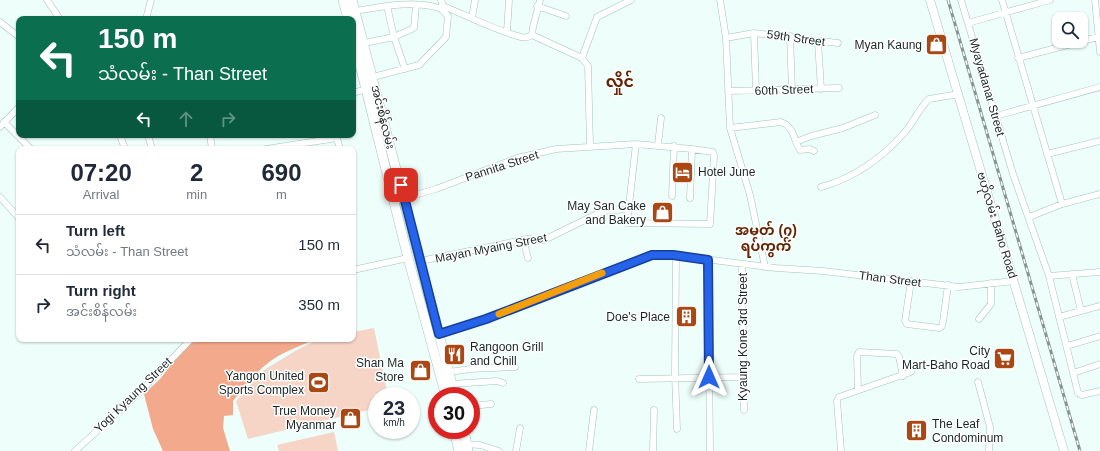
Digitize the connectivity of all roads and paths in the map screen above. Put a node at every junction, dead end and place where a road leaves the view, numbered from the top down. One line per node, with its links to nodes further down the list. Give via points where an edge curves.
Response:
1 (48, 0): 20 (street)
2 (151, 0): 21 (street)
3 (343, 0): 22 (main road)
4 (352, 0): 18 (main road, အင်းစိန်လမ်း)
5 (441, 0): 24 (street, via 443,6)
6 (475, 0): 24 (street)
7 (509, 0): 27 (street)
8 (631, 0): 40 (street, via 597,17)
9 (720, 0): 34 (street)
10 (930, 0): 52 (main road, ဗဟိုလမ်း Baho Road)
11 (961, 0): 26 (street, Myayadanar Street)
12 (1002, 0): 19 (street)
13 (1050, 0): 19 (street)
14 (1095, 0): 33 (street)
15 (538, 3): 23 (street); 30 (street)
16 (416, 5): 17 (street); 32 (street, via 414,28); 42 (street, via 440,8 448,16 446,37 419,65)
17 (387, 6): 18 (street); 32 (street)
18 (355, 11): 36 (main road, အင်းစိန်လမ်း)
19 (1006, 12): 26 (street); 41 (street)
20 (58, 16)
21 (147, 16)
22 (347, 16)
23 (566, 16)
24 (472, 18): 27 (street)
25 (0, 22): 29 (street)
26 (968, 23): 56 (street, Myayadanar Street)
27 (507, 32): 30 (street, via 528,38)
28 (754, 33): 31 (street, 59th Street); 34 (street, 59th Street); 50 (street, 59th Street)
29 (16, 35)
30 (532, 35): 40 (street)
31 (790, 36): 35 (street, 59th Street); 48 (street)
32 (394, 37): 36 (street); 42 (street)
33 (1098, 37): 39 (street); 41 (street)
34 (726, 38): 49 (street)
35 (818, 42): 37 (street, 59th Street); 47 (street)
36 (364, 43): 43 (main road, အင်းစိန်လမ်း)
37 (838, 43)
38 (356, 46): 46 (main road)
39 (1100, 52)
40 (582, 58): 70 (street, via 590,72)
41 (1018, 58): 53 (street)
42 (405, 69): 43 (street)
43 (373, 77): 46 (main road, အင်းစိန်လမ်း)
44 (1100, 87): 53 (street)
45 (839, 88): 47 (street, 60th Street)
46 (371, 89): 51 (street); 65 (main road, အင်းစိန်လမ်း); 72 (main road)
47 (821, 89): 48 (street, 60th Street)
48 (792, 90): 50 (street, 60th Street)
49 (728, 91): 50 (street, 60th Street); 59 (street)
50 (756, 91)
51 (356, 92)
52 (959, 94): 76 (street, via 929,99 905,132 880,157 856,172); 100 (main road, ဗဟိုလမ်း Baho Road)
53 (1032, 106): 56 (street); 75 (street)
54 (16, 110): 58 (street)
55 (875, 114): 64 (street, via 843,128)
56 (996, 116): 86 (street, Myayadanar Street, via 1013,174)
57 (661, 118): 67 (street)
58 (2, 124): 60 (street)
59 (730, 128): 64 (street, via 781,122 792,129); 94 (street, via 750,195)
60 (16, 136)
61 (18, 138): 68 (street)
62 (331, 138): 69 (street)
63 (1100, 140): 75 (street)
64 (796, 142): 74 (street, via 800,150)
65 (390, 144): 72 (main road); 80 (main road, အင်းစိန်လမ်း)
66 (636, 144): 67 (street, Pannita Street); 70 (street, Pannita Street); 84 (street)
67 (658, 145): 71 (street, Pannita Street)
68 (28, 146)
69 (284, 146)
70 (590, 146): 80 (street, Pannita Street, via 556,149 517,158 436,189)
71 (674, 146): 73 (street, Pannita Street); 78 (street)
72 (381, 147): 82 (main road)
73 (692, 149): 81 (street); 84 (street, Pannita Street, via 714,153 710,224 628,223)
74 (814, 151)
75 (1047, 154): 83 (street)
76 (821, 187)
77 (1100, 194): 83 (street)
78 (672, 196)
79 (0, 197): 85 (street)
80 (404, 198): 82 (street, Pannita Street); 91 (main road, အင်းစိန်လမ်း)
81 (690, 198)
82 (394, 201): 89 (main road)
83 (1062, 204): 86 (street)
84 (629, 209): 87 (street, Mayan Myaing Street, via 603,211 544,240)
85 (16, 215)
86 (1030, 217): 98 (street, Myayadanar Street)
87 (527, 239): 90 (street, via 525,246); 91 (street, Mayan Myaing Street)
88 (676, 255): 92 (street, Than Street); 107 (street, Than Street, via 652,255 486,319); 121 (street)
89 (408, 258): 91 (main road); 95 (street); 108 (main road)
90 (528, 258)
91 (419, 259): 107 (main road, အင်းစိန်လမ်း)
92 (708, 260): 93 (street, Than Street); 118 (street)
93 (742, 264): 94 (street, Than Street); 119 (street, Kyaung Kone 3rd Street)
94 (765, 267): 99 (street, Than Street, via 824,270)
95 (356, 269)
96 (1100, 272): 97 (street)
97 (1072, 274): 98 (street); 104 (street)
98 (1049, 276): 105 (street, Myayadanar Street)
99 (911, 281): 102 (street, Than Street); 102 (street, via 905,321 907,324 939,328 942,326)
100 (1014, 281): 101 (street, Than Street); 145 (main road, ဗဟိုလမ်း Baho Road)
101 (991, 283): 102 (street, Than Street); 106 (street, via 991,304)
102 (948, 286)
103 (1100, 306): 104 (street)
104 (1081, 311): 105 (street)
105 (1059, 317): 111 (street, Myayadanar Street)
106 (979, 319)
107 (438, 332): 108 (main road); 117 (main road, အင်းစိန်လမ်း)
108 (428, 333): 117 (main road)
109 (1100, 336): 111 (street)
110 (188, 342): 137 (street, Yogi Kyaung Street, via 140,392)
111 (1067, 346): 115 (street, Myayadanar Street)
112 (1100, 364): 115 (street)
113 (515, 368): 117 (street, via 470,369)
114 (911, 372): 116 (street)
115 (1074, 373): 127 (street, Myayadanar Street, via 1078,393 1082,395)
116 (903, 376): 126 (street); 126 (street, via 900,357 897,354 859,352)
117 (448, 377): 123 (street, via 497,380); 124 (main road); 125 (main road, အင်းစိန်လမ်း)
118 (709, 377): 119 (street); 121 (street); 142 (street)
119 (744, 377): 132 (street, Kyaung Kone 3rd Street)
120 (639, 379): 121 (street)
121 (675, 379): 134 (street)
122 (978, 382): 144 (street, via 991,432)
123 (503, 383)
124 (447, 387)
125 (452, 387)
126 (858, 390): 143 (street, via 838,399)
127 (1100, 391)
128 (491, 404): 129 (street)
129 (480, 405)
130 (594, 410): 140 (street)
131 (654, 410): 141 (street)
132 (744, 410)
133 (520, 428): 139 (street)
134 (677, 429)
135 (458, 439): 136 (main road)
136 (463, 448): 138 (street)
137 (75, 451)
138 (499, 451)
139 (516, 451)
140 (589, 451)
141 (653, 451)
142 (710, 451)
143 (841, 451)
144 (989, 451)
145 (1064, 451)

